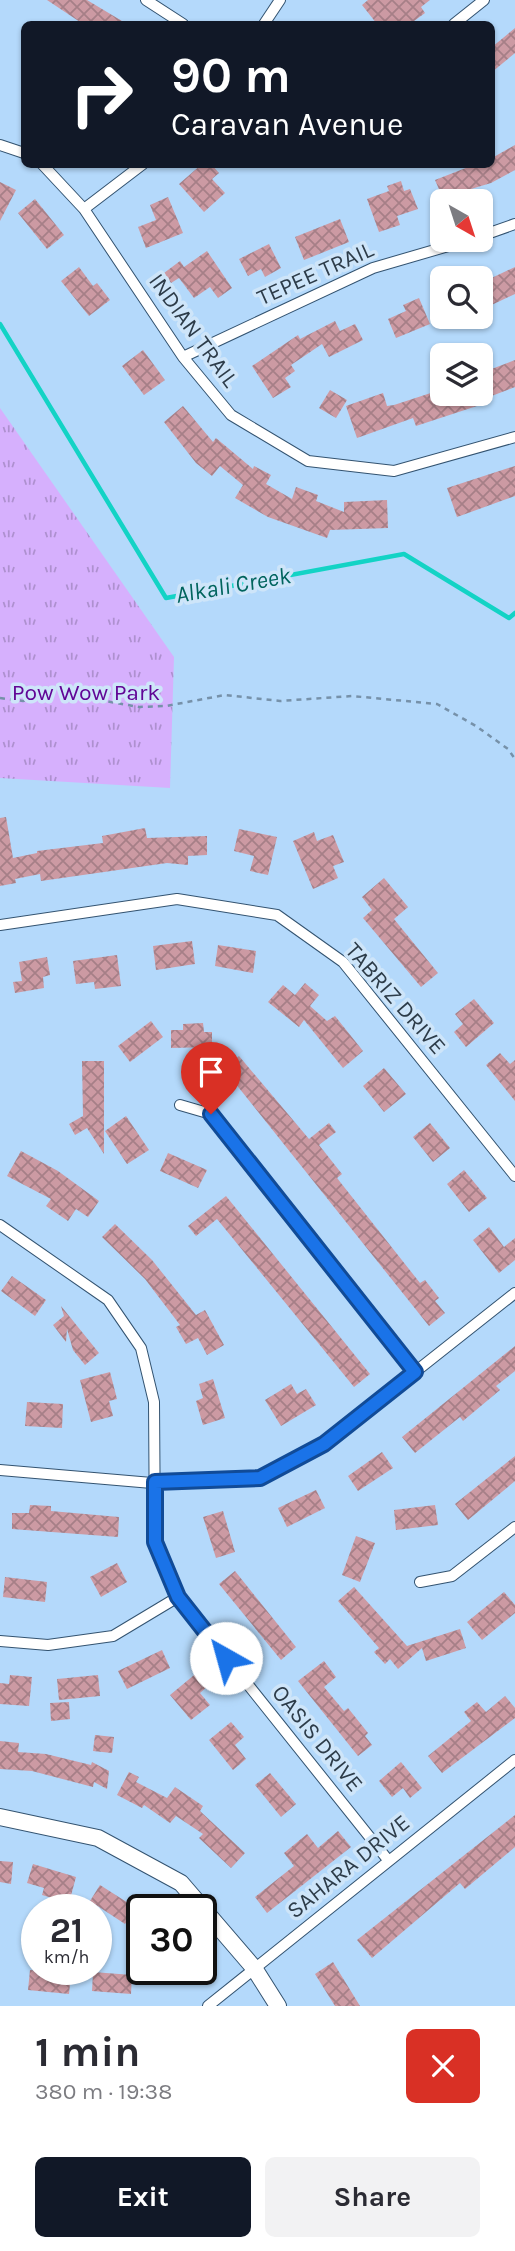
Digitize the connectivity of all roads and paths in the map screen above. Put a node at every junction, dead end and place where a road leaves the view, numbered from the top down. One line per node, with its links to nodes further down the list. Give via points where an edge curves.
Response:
1 (146, 0): 4 (street)
2 (280, 0): 5 (street)
3 (484, 0): 6 (street)
4 (178, 21)
5 (266, 21)
6 (458, 21)
7 (0, 145): 8 (street)
8 (21, 152)
9 (46, 168): 11 (street, INDIAN TRAIL)
10 (138, 168): 11 (street)
11 (84, 209): 15 (street, INDIAN TRAIL)
12 (515, 224): 13 (street)
13 (494, 231)
14 (430, 251): 15 (street, TEPEE TRAIL, via 373,268)
15 (183, 357): 16 (street, INDIAN TRAIL, via 231,415 308,461 394,471)
16 (515, 438)
17 (0, 698): 18 (path, via 23,701 66,694 139,707 225,695 280,701 352,696 436,704 476,726)
18 (515, 759)
19 (0, 925): 21 (street, TABRIZ DRIVE, via 177,899 277,915 344,962)
20 (180, 1105): 24 (street, via 211,1114)
21 (515, 1176)
22 (0, 1225): 26 (street, OASIS DRIVE, via 108,1300 141,1348 154,1402)
23 (515, 1293): 24 (street)
24 (415, 1372): 26 (street, via 324,1444 260,1478)
25 (0, 1470): 26 (street)
26 (155, 1482): 29 (street, OASIS DRIVE, via 155,1542)
27 (515, 1527): 28 (street, via 452,1576)
28 (420, 1582)
29 (178, 1597): 30 (street, via 113,1636 48,1645); 33 (street, OASIS DRIVE)
30 (0, 1640)
31 (515, 1760): 33 (street, SAHARA DRIVE)
32 (0, 1817): 34 (main road, via 98,1838 181,1883)
33 (388, 1860): 34 (street, SAHARA DRIVE)
34 (254, 1968): 35 (street, SAHARA DRIVE); 36 (main road)
35 (208, 2006)
36 (278, 2006)

